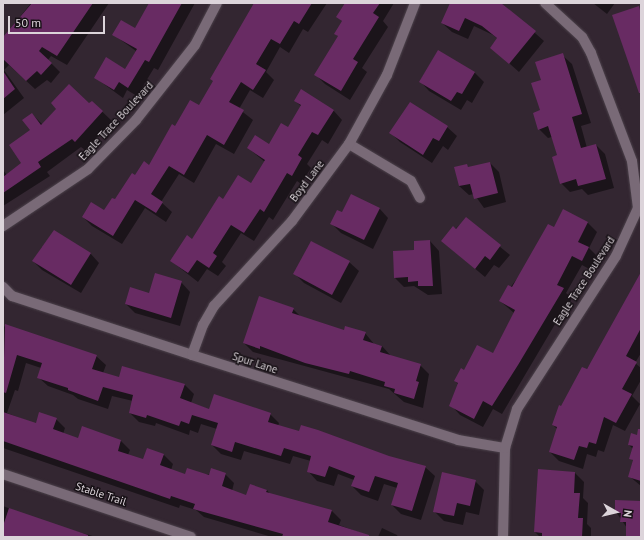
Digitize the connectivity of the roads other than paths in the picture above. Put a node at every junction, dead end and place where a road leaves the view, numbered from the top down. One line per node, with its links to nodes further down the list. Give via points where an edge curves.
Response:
1 (217, 3): 6 (street, Eagle Trace Boulevard, via 195,45 136,120 88,169)
2 (416, 3): 4 (street, Boyd Lane, via 386,75)
3 (545, 3): 9 (street, Eagle Trace Boulevard, via 582,37 591,53 632,161 638,208 616,256 517,408)
4 (349, 144): 5 (street, via 411,181); 8 (street, Boyd Lane, via 292,221 214,306 203,325)
5 (420, 198)
6 (3, 226)
7 (3, 287): 8 (street, Spur Lane, via 12,296)
8 (192, 355): 9 (street, Spur Lane, via 458,440)
9 (505, 448): 12 (street, Eagle Trace Boulevard)
10 (3, 474): 11 (street, Stable Trail)
11 (191, 537)
12 (503, 537)

